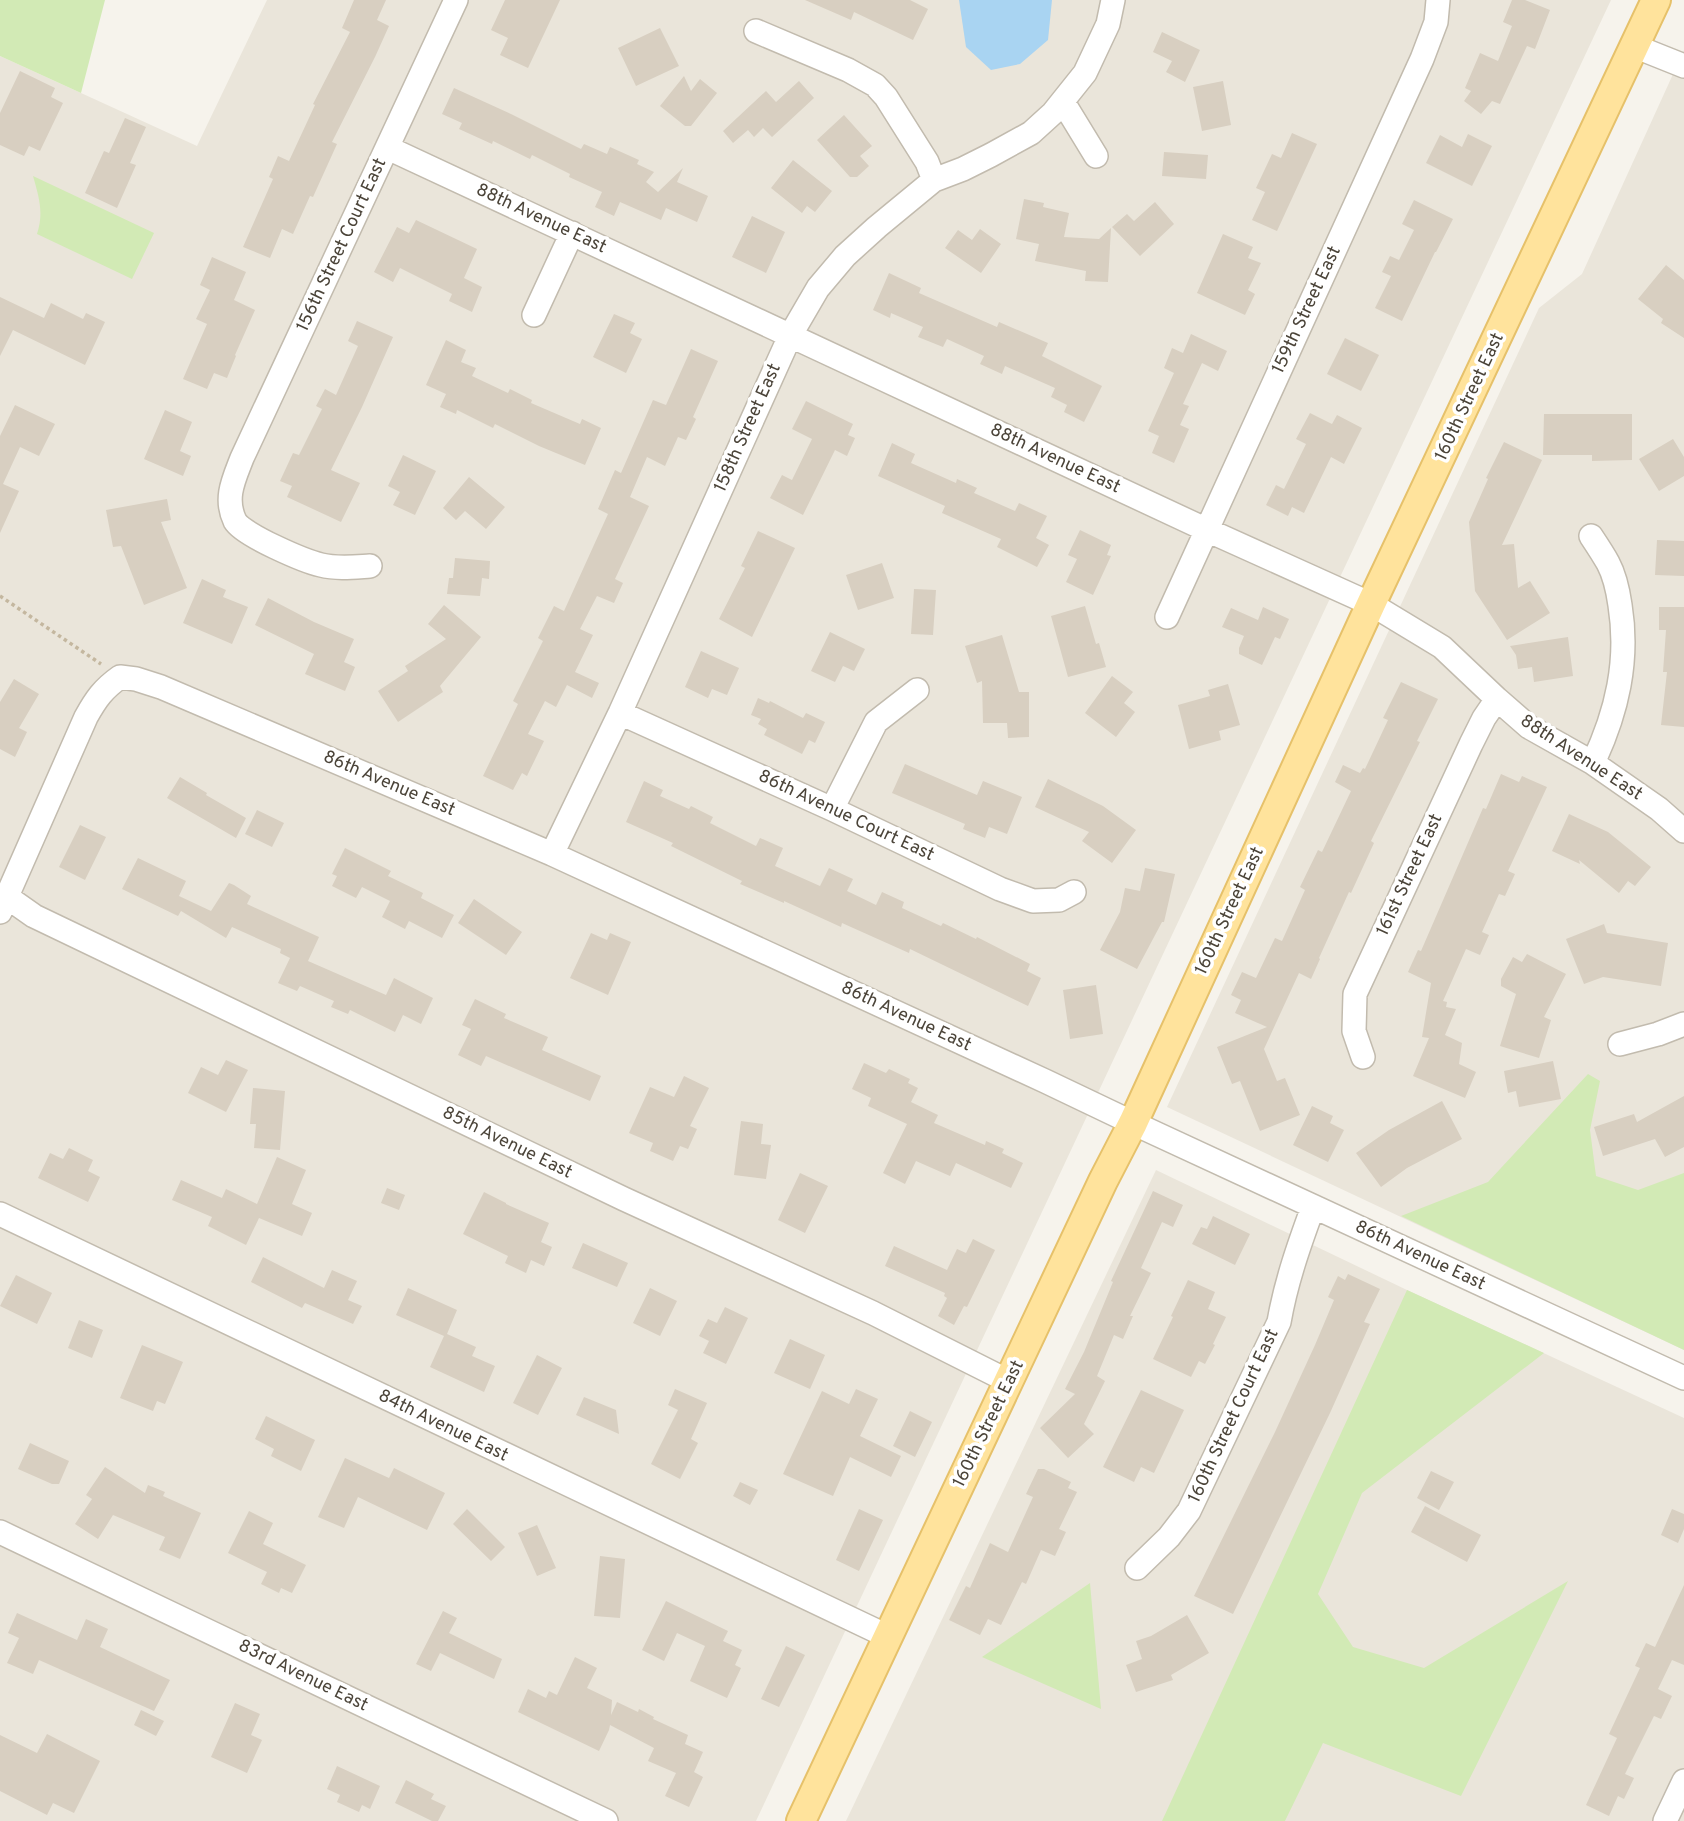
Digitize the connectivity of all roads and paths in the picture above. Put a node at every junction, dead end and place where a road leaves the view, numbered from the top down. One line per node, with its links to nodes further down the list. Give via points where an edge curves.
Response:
1 (456, 0): 9 (street, 156th Street Court East)
2 (1113, 0): 8 (street, 158th Street East, via 1096,52)
3 (1438, 0): 15 (street, 159th Street East, via 1436,22 1422,59)
4 (1656, 0): 6 (main road, 160th Street East)
5 (756, 31): 11 (street, via 875,85 927,162)
6 (1634, 46): 7 (street); 19 (main road, 160th Street East)
7 (1684, 66)
8 (1063, 102): 10 (street); 11 (street, 158th Street East, via 1031,133)
9 (388, 148): 12 (street, 88th Avenue East); 17 (street, 156th Street Court East, via 229,491 241,529 265,542 320,565)
10 (1096, 156)
11 (933, 180): 14 (street, 158th Street East, via 845,256 818,288)
12 (572, 233): 13 (street); 14 (street, 88th Avenue East)
13 (534, 315)
14 (790, 336): 15 (street, 88th Avenue East); 24 (street, 158th Street East)
15 (1207, 530): 19 (street, 88th Avenue East); 20 (street, 159th Street East)
16 (1591, 536): 25 (street, via 1610,565 1623,622 1622,673 1607,733)
17 (370, 566)
18 (0, 596): 21 (path)
19 (1371, 604): 23 (street, 88th Avenue East, via 1442,647); 34 (main road, 160th Street East)
20 (1167, 617)
21 (120, 677): 28 (street, 86th Avenue East, via 161,687); 30 (street, via 105,688 86,717)
22 (917, 690): 26 (street, via 876,722)
23 (1497, 699): 25 (street, 88th Avenue East, via 1529,727); 33 (street, 161st Street East, via 1471,744 1355,995 1354,1031)
24 (620, 713): 26 (street, 86th Avenue Court East); 28 (street, 158th Street East)
25 (1593, 763): 27 (street, 88th Avenue East)
26 (832, 809): 29 (street, 86th Avenue Court East, via 1033,901 1059,900)
27 (1684, 831)
28 (552, 854): 34 (street, 86th Avenue East)
29 (1073, 892)
30 (3, 905): 38 (street, 85th Avenue East, via 873,1313)
31 (1684, 1024): 32 (street)
32 (1620, 1044)
33 (1363, 1057)
34 (1133, 1124): 35 (street, 86th Avenue East); 38 (main road, 160th Street East)
35 (1313, 1207): 37 (street, 86th Avenue East); 40 (street, 160th Street Court East, via 1288,1279 1279,1322 1189,1511)
36 (0, 1214): 41 (street, 84th Avenue East)
37 (1684, 1378)
38 (1010, 1382): 41 (main road, 160th Street East)
39 (0, 1532): 43 (street, 83rd Avenue East)
40 (1137, 1568)
41 (887, 1636): 44 (main road, 160th Street East)
42 (1684, 1781): 45 (street)
43 (607, 1821)
44 (801, 1821)
45 (1665, 1821)

